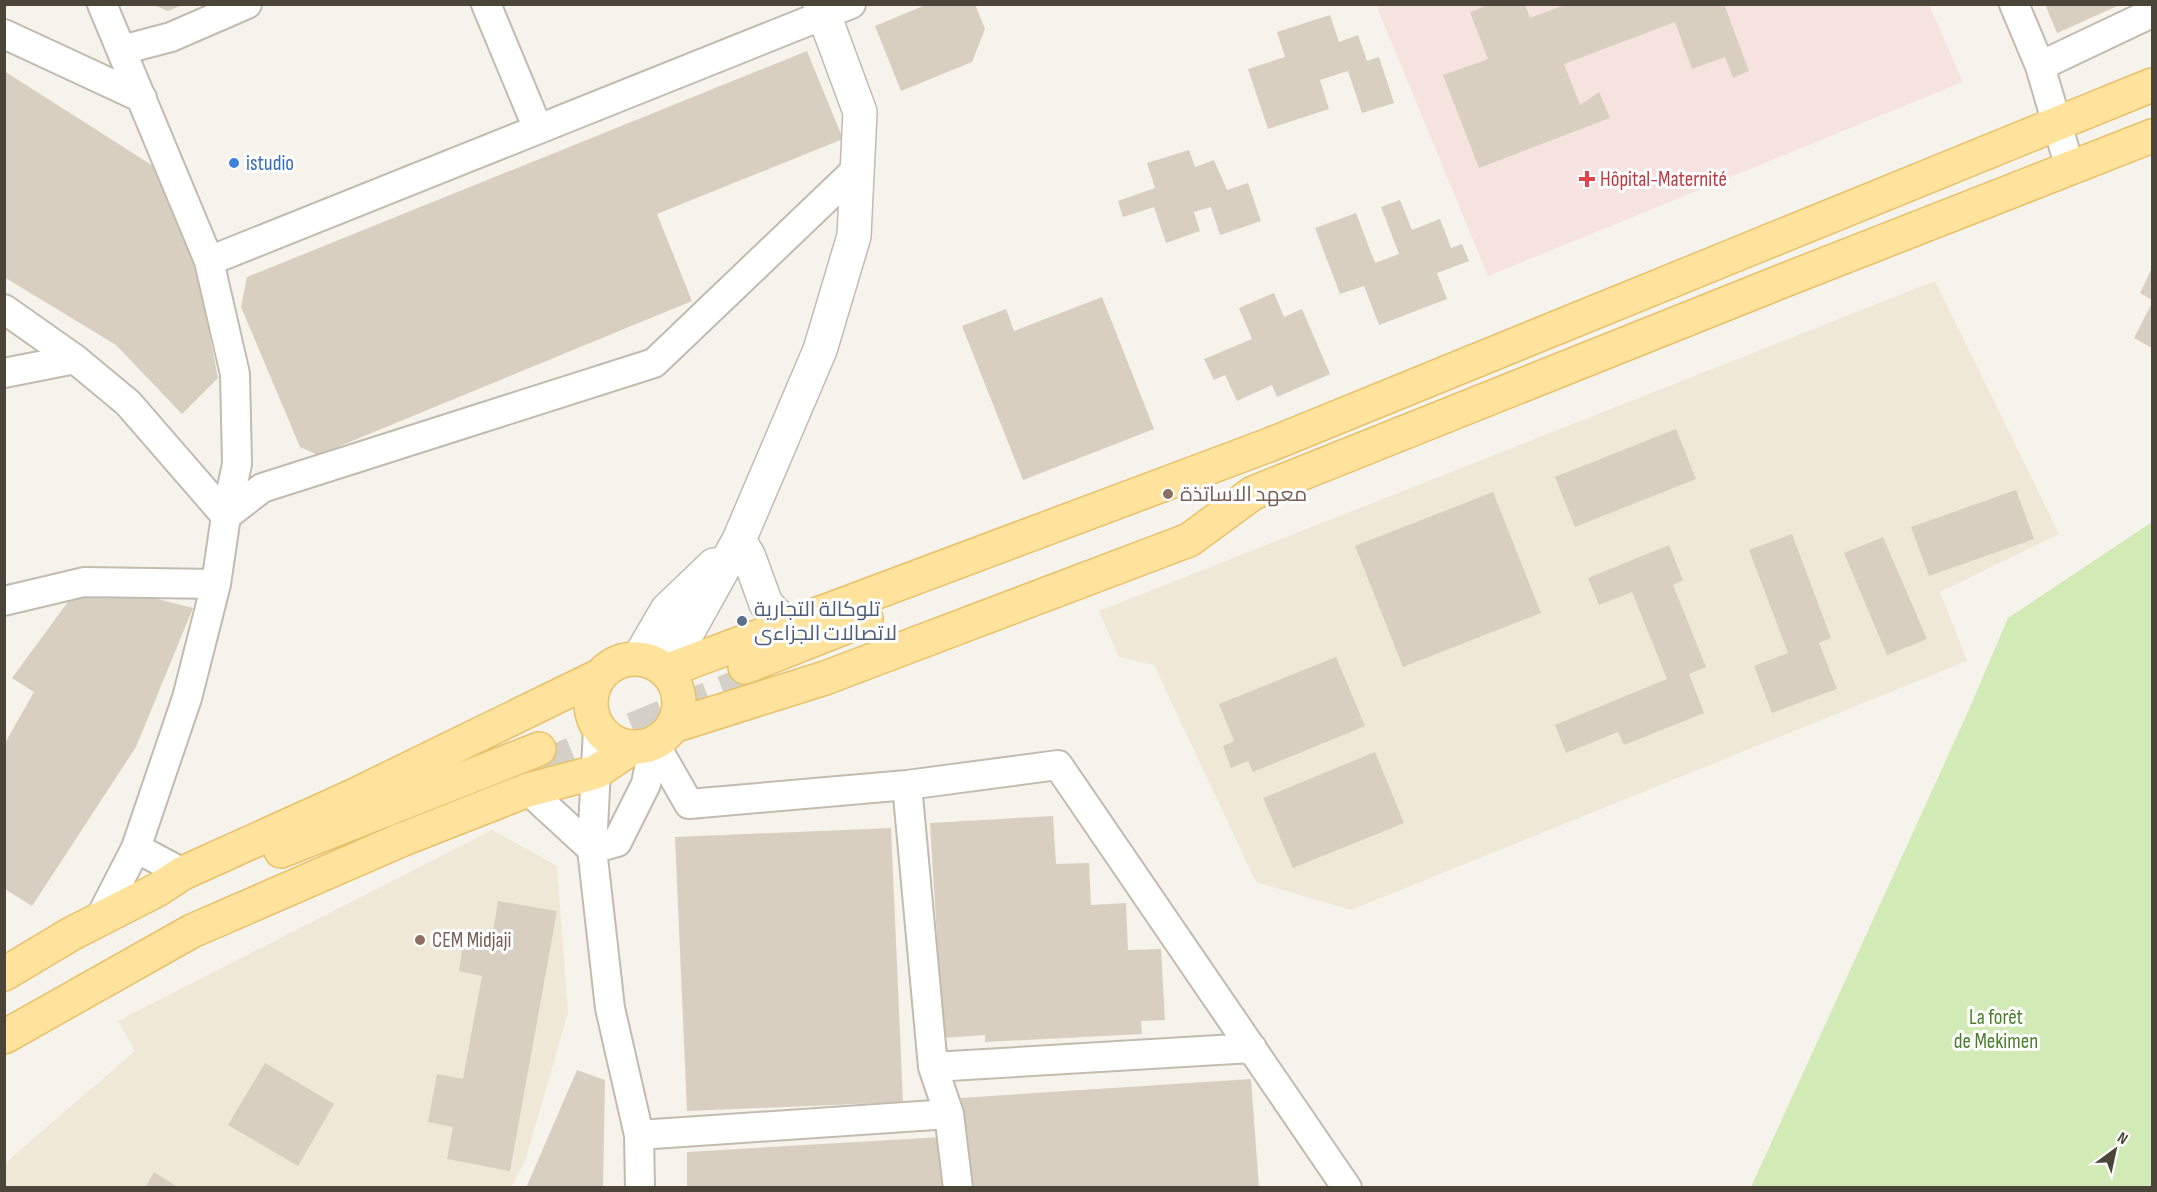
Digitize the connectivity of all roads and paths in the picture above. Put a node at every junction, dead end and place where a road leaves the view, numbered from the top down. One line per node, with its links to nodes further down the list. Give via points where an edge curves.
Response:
1 (102, 4): 8 (street)
2 (247, 4): 8 (street, via 171,37)
3 (486, 4): 13 (street)
4 (2013, 4): 9 (street)
5 (831, 8): 13 (street); 15 (street, via 860,112)
6 (2152, 13): 9 (street)
7 (4, 34): 11 (street)
8 (122, 50): 11 (street)
9 (2040, 66): 12 (street)
10 (2152, 85): 12 (main road)
11 (142, 98): 17 (street)
12 (2058, 125): 16 (street); 21 (main road)
13 (538, 129): 17 (street)
14 (2152, 136): 16 (main road)
15 (858, 168): 23 (street, via 654,363 262,488); 24 (street, via 854,236 820,350)
16 (2070, 168): 22 (main road)
17 (209, 261): 23 (street, via 235,374 237,464)
18 (4, 309): 19 (street)
19 (75, 359): 20 (street); 23 (street, via 128,403)
20 (4, 374)
21 (1269, 445): 22 (main road, via 1159,505 748,674); 27 (main road)
22 (1253, 493): 31 (main road, via 1188,540)
23 (226, 516): 25 (street)
24 (739, 540): 27 (street, via 766,604); 28 (street)
25 (216, 584): 26 (street, via 84,582); 35 (street, via 187,698)
26 (4, 601)
27 (786, 625): 28 (main road)
28 (653, 664): 29 (main road, via 624,659); 31 (main road, via 674,683 679,697 678,712)
29 (599, 676): 30 (main road, via 590,702); 37 (main road)
30 (598, 728): 31 (main road, via 620,745); 33 (street)
31 (653, 739): 33 (main road); 34 (street, via 689,804); 36 (street, via 646,784 617,842)
32 (536, 768): 33 (main road); 36 (street); 37 (main road, via 283,851); 40 (main road, via 401,840 192,931)
33 (596, 772): 36 (street)
34 (907, 785): 41 (street, via 1058,765); 42 (street)
35 (136, 848): 37 (street); 38 (street)
36 (592, 849): 44 (street, via 610,1008)
37 (170, 881): 38 (main road)
38 (99, 920): 39 (main road)
39 (4, 974)
40 (4, 1037)
41 (1252, 1048): 42 (street); 47 (street)
42 (933, 1067): 43 (street)
43 (950, 1114): 44 (street); 46 (street)
44 (639, 1135): 45 (street)
45 (640, 1188)
46 (958, 1188)
47 (1347, 1188)

